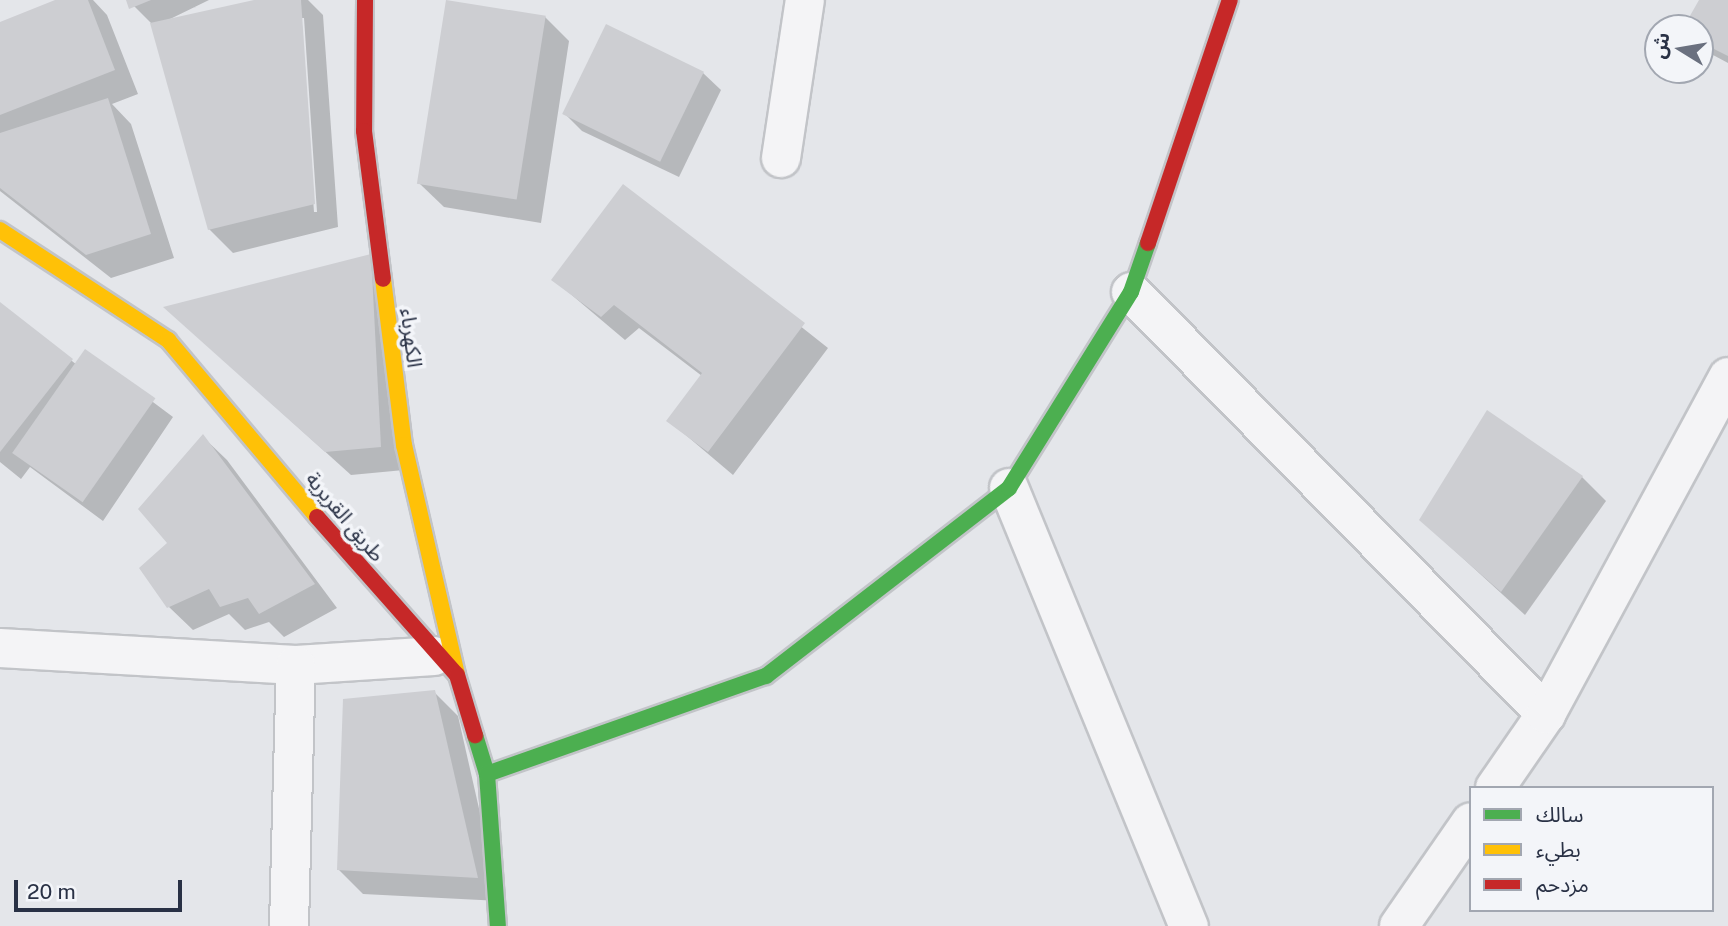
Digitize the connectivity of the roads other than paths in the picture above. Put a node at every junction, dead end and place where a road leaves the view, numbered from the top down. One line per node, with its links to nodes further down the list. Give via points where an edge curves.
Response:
1 (365, 0): 11 (street, الكهرباء, via 364,131 404,445)
2 (805, 0): 4 (street)
3 (1230, 0): 6 (street)
4 (781, 158)
5 (0, 230): 11 (street, طريق القريرية, via 168,340)
6 (1130, 292): 8 (street); 12 (street)
7 (1728, 377): 12 (street)
8 (1009, 488): 13 (street, via 766,676); 18 (street)
9 (0, 648): 10 (street)
10 (296, 665): 11 (street); 16 (street)
11 (446, 665): 13 (street, طريق القريرية)
12 (1546, 714): 14 (street)
13 (487, 774): 17 (street, طريق القريرية)
14 (1496, 786)
15 (1469, 825): 19 (street)
16 (289, 926)
17 (498, 926)
18 (1189, 926)
19 (1399, 926)

